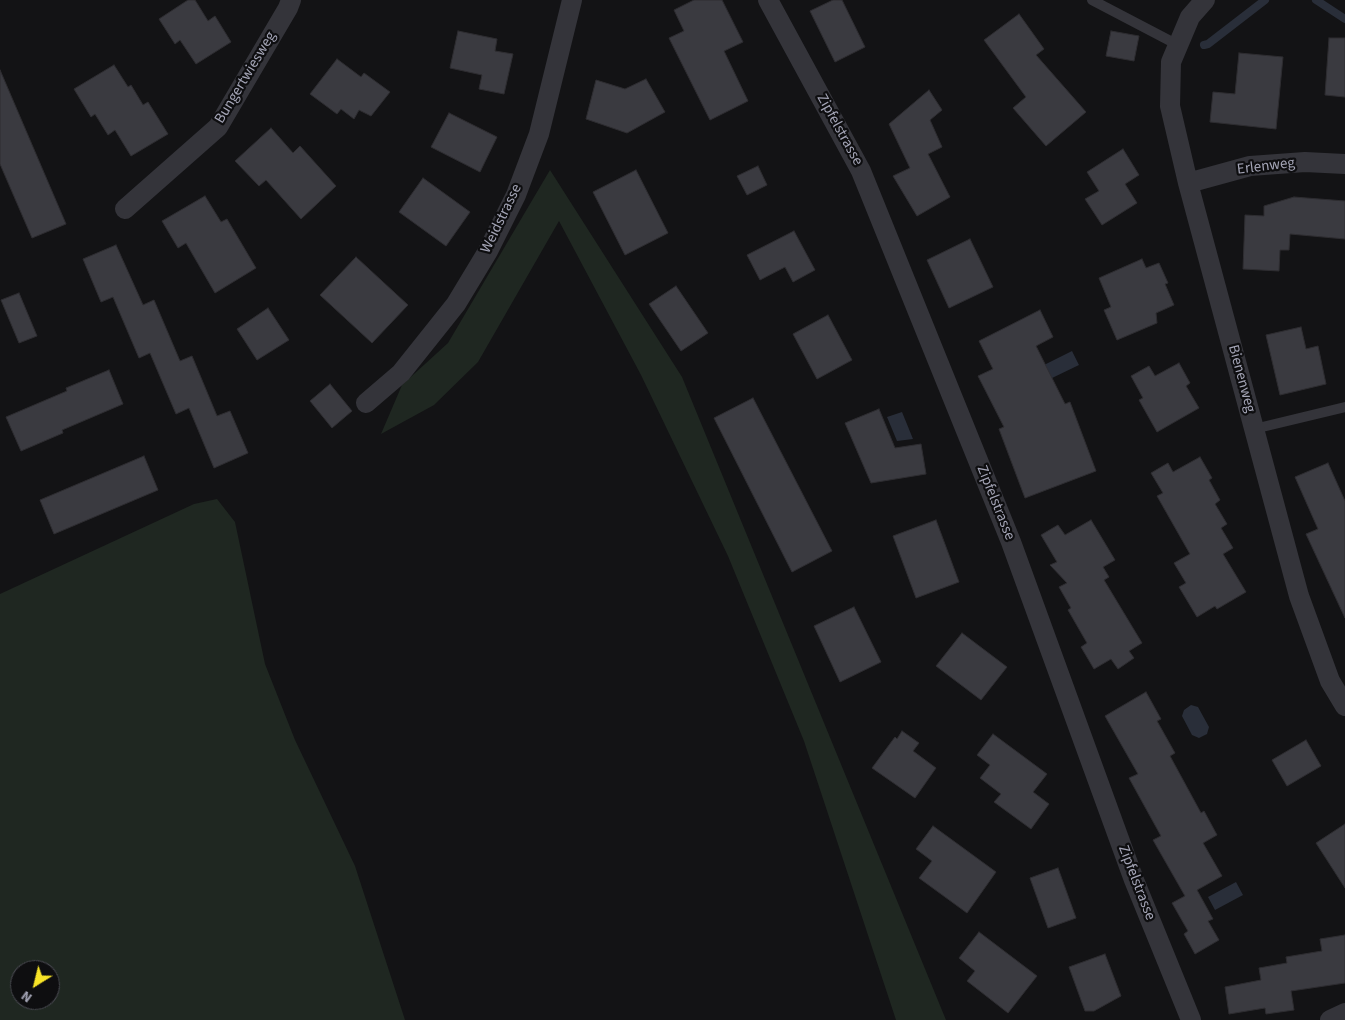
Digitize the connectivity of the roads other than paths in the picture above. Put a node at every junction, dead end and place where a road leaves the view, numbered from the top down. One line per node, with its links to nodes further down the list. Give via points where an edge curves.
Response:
1 (291, 0): 9 (street, Bungertwiesweg, via 218,127)
2 (572, 0): 10 (street, Weidstrasse, via 539,134 516,196 488,251 456,304 401,373)
3 (768, 0): 15 (street, Zipfelstrasse, via 862,171 1011,542 1134,880)
4 (1092, 0): 6 (lane)
5 (1206, 0): 6 (street, Bienenweg, via 1190,17)
6 (1178, 45): 8 (street, Bienenweg, via 1171,62 1170,106)
7 (1345, 164): 8 (street, Erlenweg, via 1305,162 1250,166)
8 (1188, 183): 12 (street, Bienenweg)
9 (125, 209)
10 (366, 403)
11 (1345, 407): 12 (lane)
12 (1254, 429): 13 (street, Bienenweg, via 1299,596 1330,681)
13 (1345, 706)
14 (1345, 1013): 16 (street)
15 (1191, 1020)
16 (1330, 1020)

